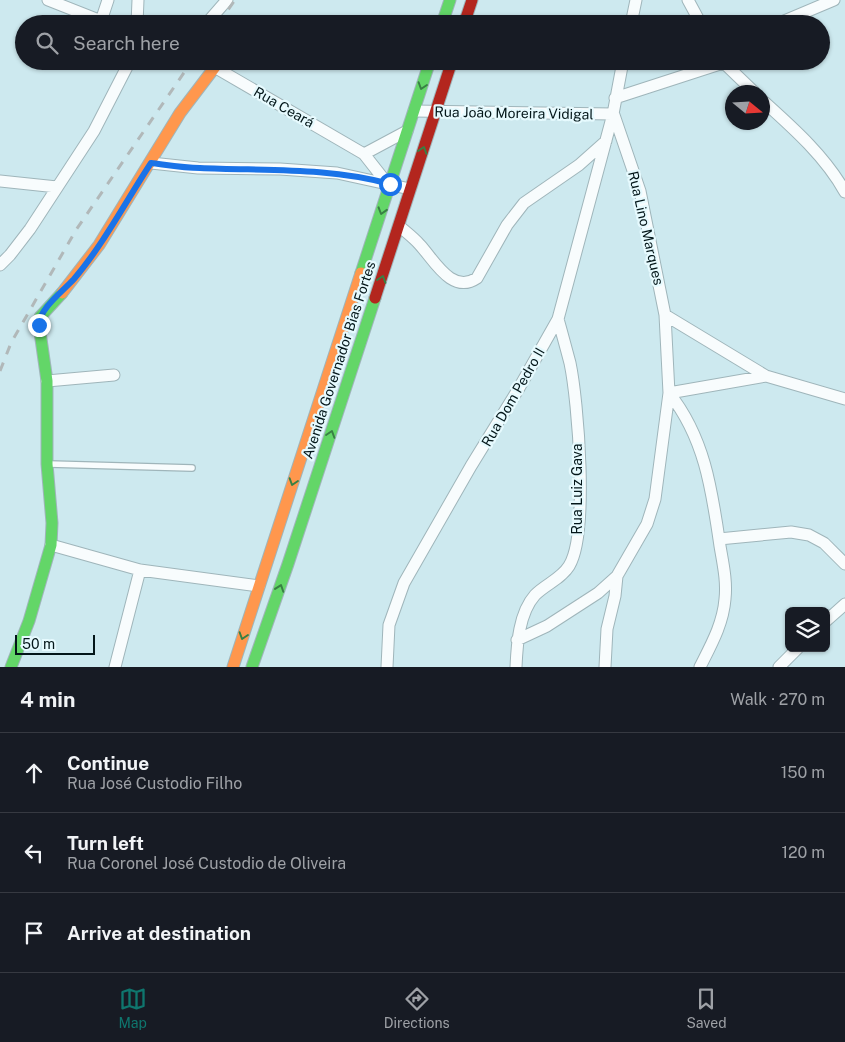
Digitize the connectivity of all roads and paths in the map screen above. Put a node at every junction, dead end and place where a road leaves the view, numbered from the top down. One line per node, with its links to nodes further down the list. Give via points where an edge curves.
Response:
1 (48, 0): 10 (street)
2 (108, 0): 11 (street)
3 (138, 0): 12 (street)
4 (227, 0): 13 (street)
5 (450, 0): 14 (main road)
6 (472, 0): 15 (main road)
7 (636, 0): 16 (street)
8 (688, 0): 17 (street)
9 (834, 0): 18 (street)
10 (87, 15)
11 (106, 15)
12 (137, 15)
13 (214, 15)
14 (445, 15)
15 (467, 15)
16 (633, 15)
17 (696, 15)
18 (798, 15)
19 (125, 70): 39 (street, via 94,131)
20 (214, 70): 36 (main road, via 180,113)
21 (221, 70): 35 (street, Rua Ceará)
22 (427, 70): 30 (main road, Avenida Governador Bias Fortes, one-way to 30)
23 (449, 70): 31 (main road, Avenida Governador Bias Fortes)
24 (621, 70): 28 (street, Rua Dom Pedro II)
25 (698, 70): 28 (street)
26 (731, 70): 27 (street)
27 (747, 85)
28 (616, 98): 32 (street, Rua Dom Pedro II)
29 (770, 107): 41 (street, via 801,135)
30 (414, 111): 31 (street, Rua João Moreira Vidigal); 33 (main road, Avenida Governador Bias Fortes)
31 (435, 111): 32 (street, Rua João Moreira Vidigal); 40 (main road, Avenida Governador Bias Fortes, one-way to 31)
32 (614, 114): 34 (street, Rua Dom Pedro II); 44 (street, Rua Lino Marques, via 640,191)
33 (407, 131): 35 (street); 38 (main road, Avenida Governador Bias Fortes)
34 (606, 141): 42 (street, via 524,203 472,281 456,282 449,278 419,243); 45 (street, Rua Dom Pedro II)
35 (364, 154): 38 (street, Rua Ceará)
36 (151, 163): 38 (street, via 337,173); 50 (main road, via 99,245 40,317)
37 (0, 181): 39 (street)
38 (388, 183): 40 (street); 46 (main road, Avenida Governador Bias Fortes, one-way to 46)
39 (57, 187): 43 (street, via 30,229)
40 (410, 189): 42 (main road, Avenida Governador Bias Fortes)
41 (845, 192)
42 (399, 226): 47 (main road, Avenida Governador Bias Fortes, one-way to 42)
43 (0, 265)
44 (665, 315): 49 (street); 51 (street, Rua Lino Marques)
45 (558, 319): 65 (street, Rua Luiz Gava, via 570,362 575,399 580,488 576,551 559,577 534,596); 71 (street, Rua Dom Pedro II, via 404,583 389,625)
46 (341, 337): 47 (main road); 57 (main road, Avenida Governador Bias Fortes, one-way to 57)
47 (360, 343): 58 (main road, Avenida Governador Bias Fortes, one-way to 47)
48 (114, 375): 50 (street)
49 (766, 376): 51 (street); 52 (street)
50 (47, 381): 53 (main road)
51 (669, 393): 55 (street, via 697,438); 61 (street, Rua Lino Marques, via 654,499 647,524)
52 (845, 399)
53 (47, 464): 54 (lane); 56 (main road)
54 (192, 468)
55 (719, 539): 59 (street, via 791,532 809,535 824,543); 74 (street, via 726,580 723,615)
56 (51, 545): 60 (street); 67 (main road)
57 (268, 560): 58 (main road); 62 (main road, Avenida Governador Bias Fortes)
58 (288, 564): 70 (main road, Avenida Governador Bias Fortes, one-way to 58)
59 (845, 564)
60 (140, 570): 62 (street); 68 (street)
61 (617, 576): 65 (street, via 598,593 547,626); 73 (street, via 616,596 607,629)
62 (259, 586): 69 (main road, Avenida Governador Bias Fortes, one-way to 69)
63 (845, 604): 64 (street)
64 (830, 617)
65 (517, 640): 72 (street, Rua Luiz Gava)
66 (794, 652): 75 (street)
67 (14, 662)
68 (115, 667)
69 (233, 667)
70 (252, 667)
71 (387, 667)
72 (516, 667)
73 (605, 667)
74 (700, 667)
75 (779, 667)

